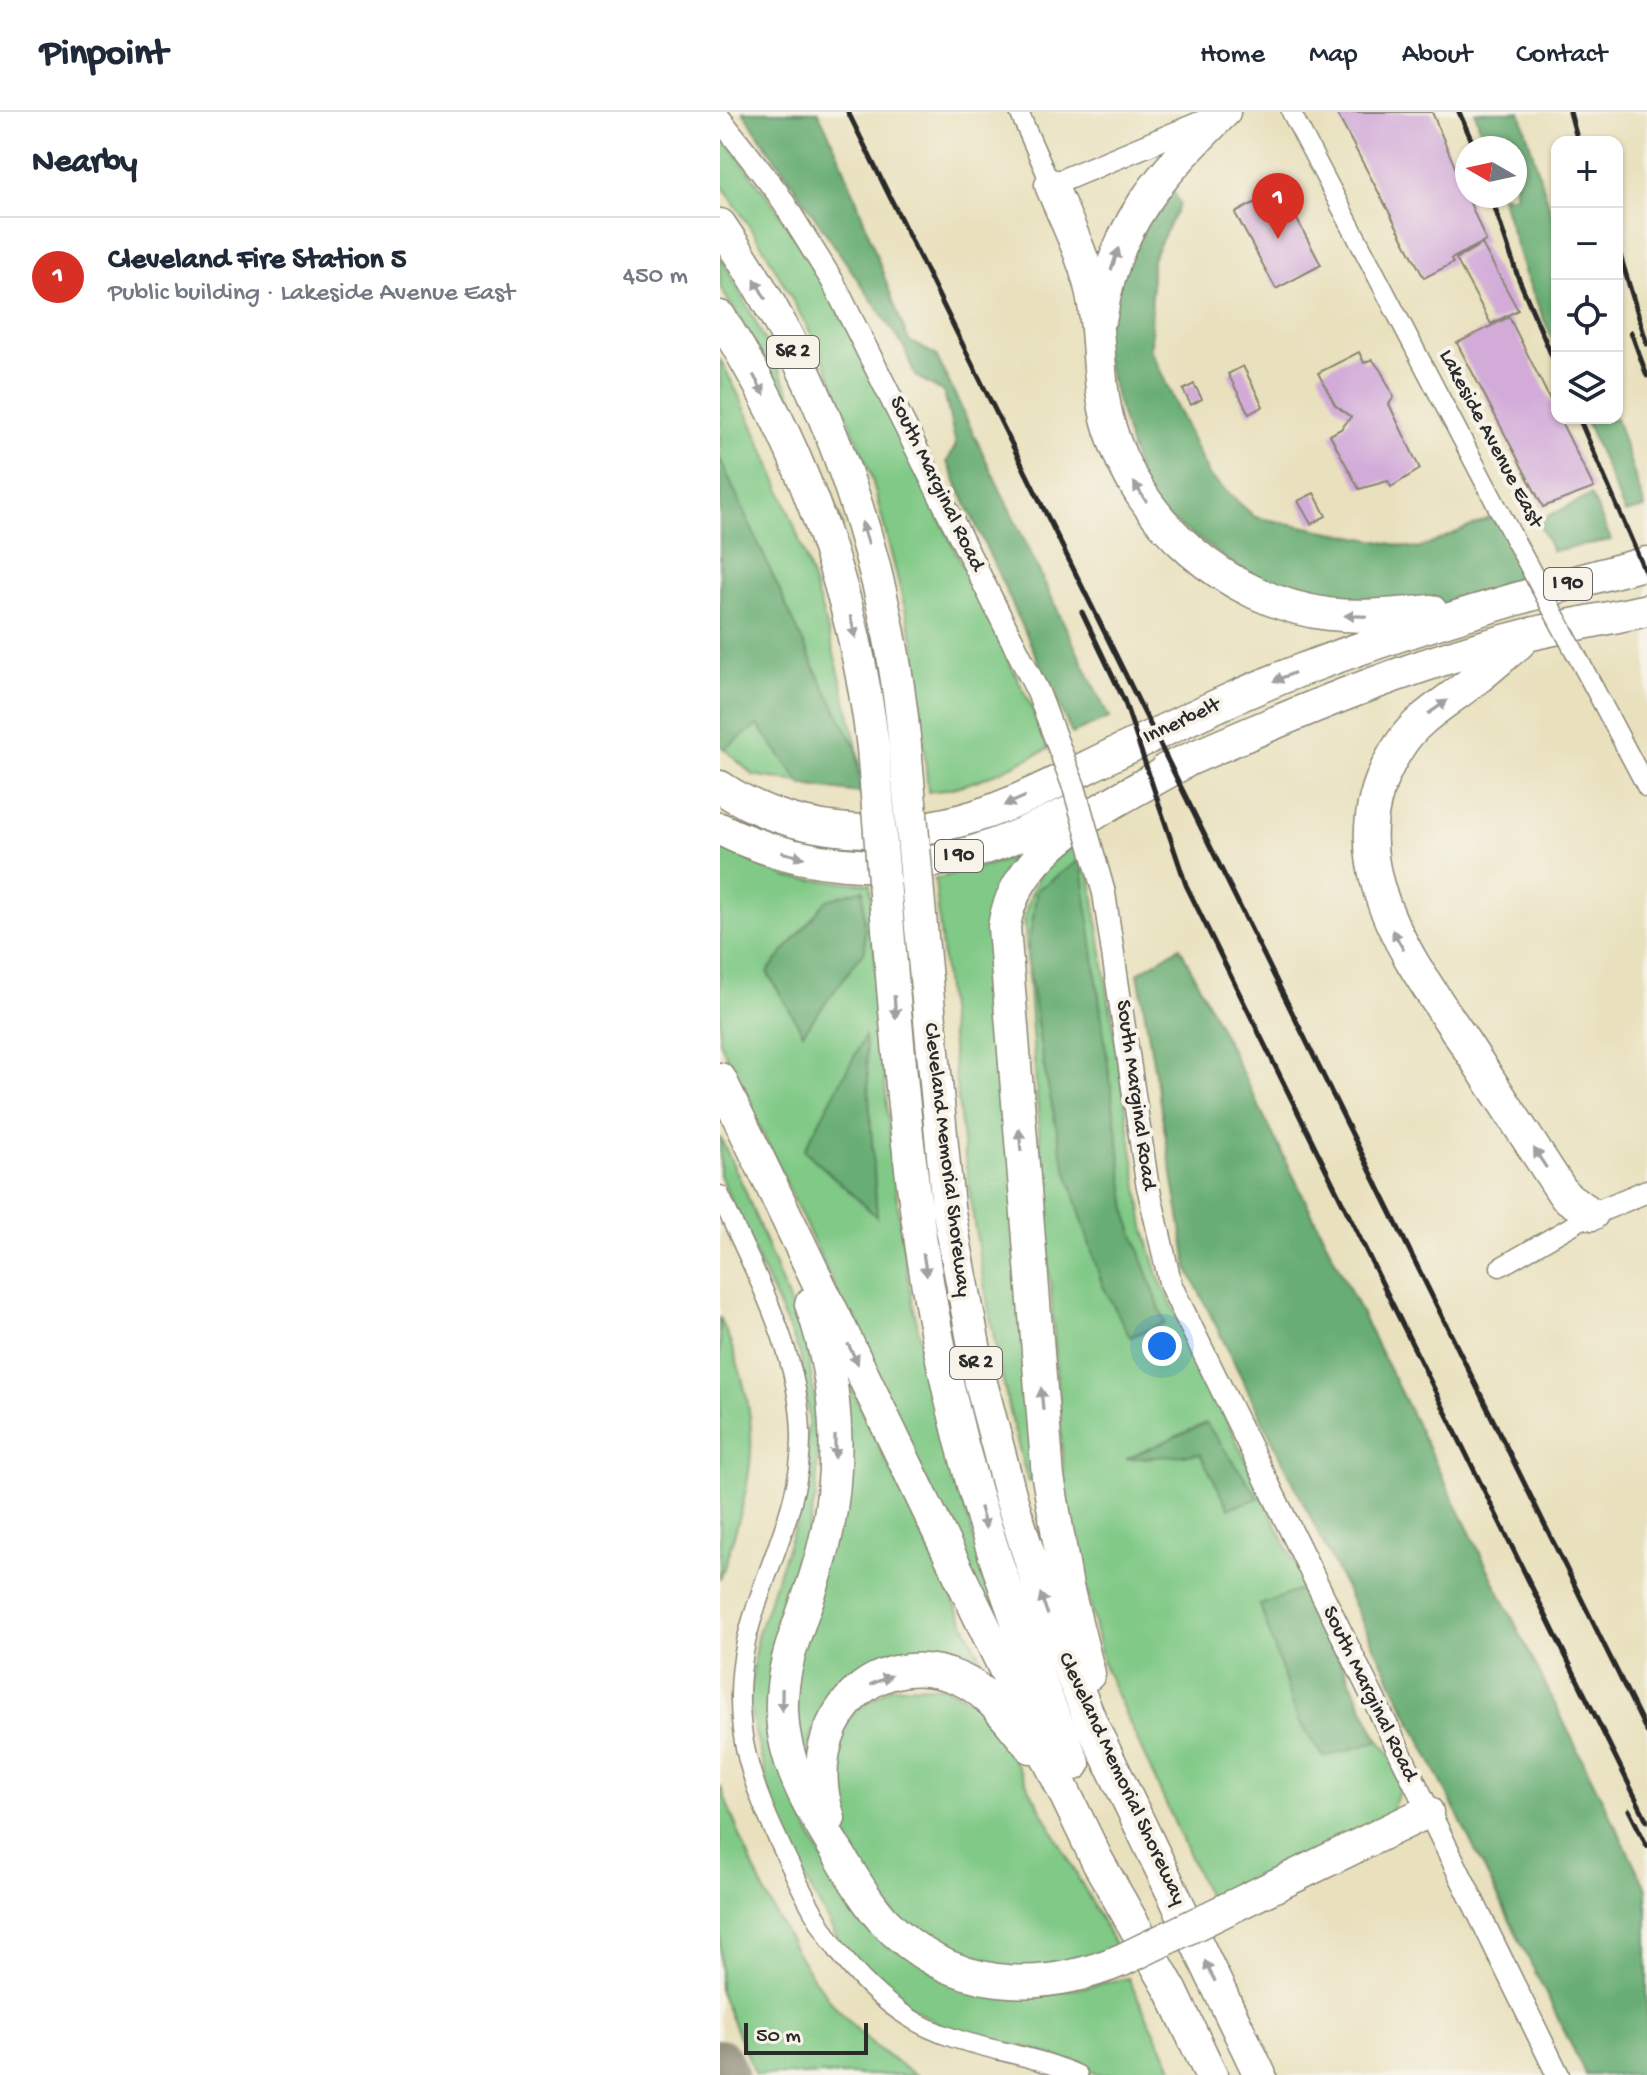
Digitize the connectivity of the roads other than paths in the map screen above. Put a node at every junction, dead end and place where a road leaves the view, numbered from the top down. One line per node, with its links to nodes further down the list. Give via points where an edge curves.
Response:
1 (1019, 112): 5 (street)
2 (1224, 112): 5 (street); 8 (highway, one-way to 2, via 1109,276 1135,214 1169,167)
3 (1291, 112): 16 (street, Lakeside Avenue East, bridge)
4 (720, 119): 26 (street, South Marginal Road, bridge, via 777,192 833,282 1038,692 1074,787 1104,893 1147,1182 1171,1286)
5 (1051, 185): 8 (highway, via 1086,269)
6 (720, 225): 13 (highway, Cleveland Memorial Shoreway / SR 2, one-way to 6, via 888,620 845,473 800,364)
7 (720, 317): 13 (highway, one-way to 13, via 767,400 826,539)
8 (1098, 335): 10 (highway, one-way to 8, via 1372,616 1325,614 1276,601 1214,569 1172,533 1126,469 1105,409)
9 (1647, 563): 10 (highway, Innerbelt / I 90)
10 (1490, 606): 15 (highway, Innerbelt / I 90, one-way to 15, via 1278,679 1011,803 953,822 895,830 837,829 781,816)
11 (1647, 610): 12 (highway, Innerbelt / I 90)
12 (1529, 634): 14 (highway, Innerbelt / I 90, via 1357,690); 22 (highway, one-way to 12, via 1565,1196 1401,946 1380,901 1373,869 1377,797 1400,745 1427,715)
13 (889, 747): 24 (highway, Cleveland Memorial Shoreway / SR 2, one-way to 13, bridge, via 1047,1613 981,1383 946,1192 921,927); 28 (highway, one-way to 28, bridge, via 888,929 904,1109 940,1349 969,1467 1022,1639)
14 (1186, 761): 17 (highway, Innerbelt / I 90, one-way to 14, via 817,861 925,862 998,843); 24 (highway, one-way to 14, via 1067,1587 1048,1477 1004,927 1014,889 1039,855)
15 (720, 787)
16 (1647, 788)
17 (720, 829)
18 (720, 1079): 19 (highway)
19 (770, 1183): 25 (highway, one-way to 25); 27 (highway, one-way to 27, via 826,1353 835,1438 826,1537 783,1679 784,1738 809,1805)
20 (1647, 1191): 22 (street)
21 (720, 1195): 30 (street, via 789,1360 800,1415 796,1488 750,1628 741,1678 741,1734 763,1812 824,1934 878,1996 945,2037)
22 (1592, 1214): 23 (street)
23 (1500, 1267)
24 (1118, 1778): 29 (highway, Cleveland Memorial Shoreway / SR 2, one-way to 24)
25 (1059, 1780): 27 (highway, one-way to 25, via 824,1803 820,1755 837,1714 872,1683 913,1671 961,1680 993,1703); 28 (highway, via 1098,1862)
26 (1427, 1812): 27 (highway, bridge, via 1122,1960 1042,1982 999,1981 937,1961 874,1909); 34 (street, South Marginal Road)
27 (850, 1871)
28 (1172, 1992): 31 (highway)
29 (1244, 2041): 32 (highway, Cleveland Memorial Shoreway / SR 2); 33 (highway)
30 (1078, 2075)
31 (1211, 2075)
32 (1260, 2075)
33 (1269, 2075)
34 (1558, 2075)

